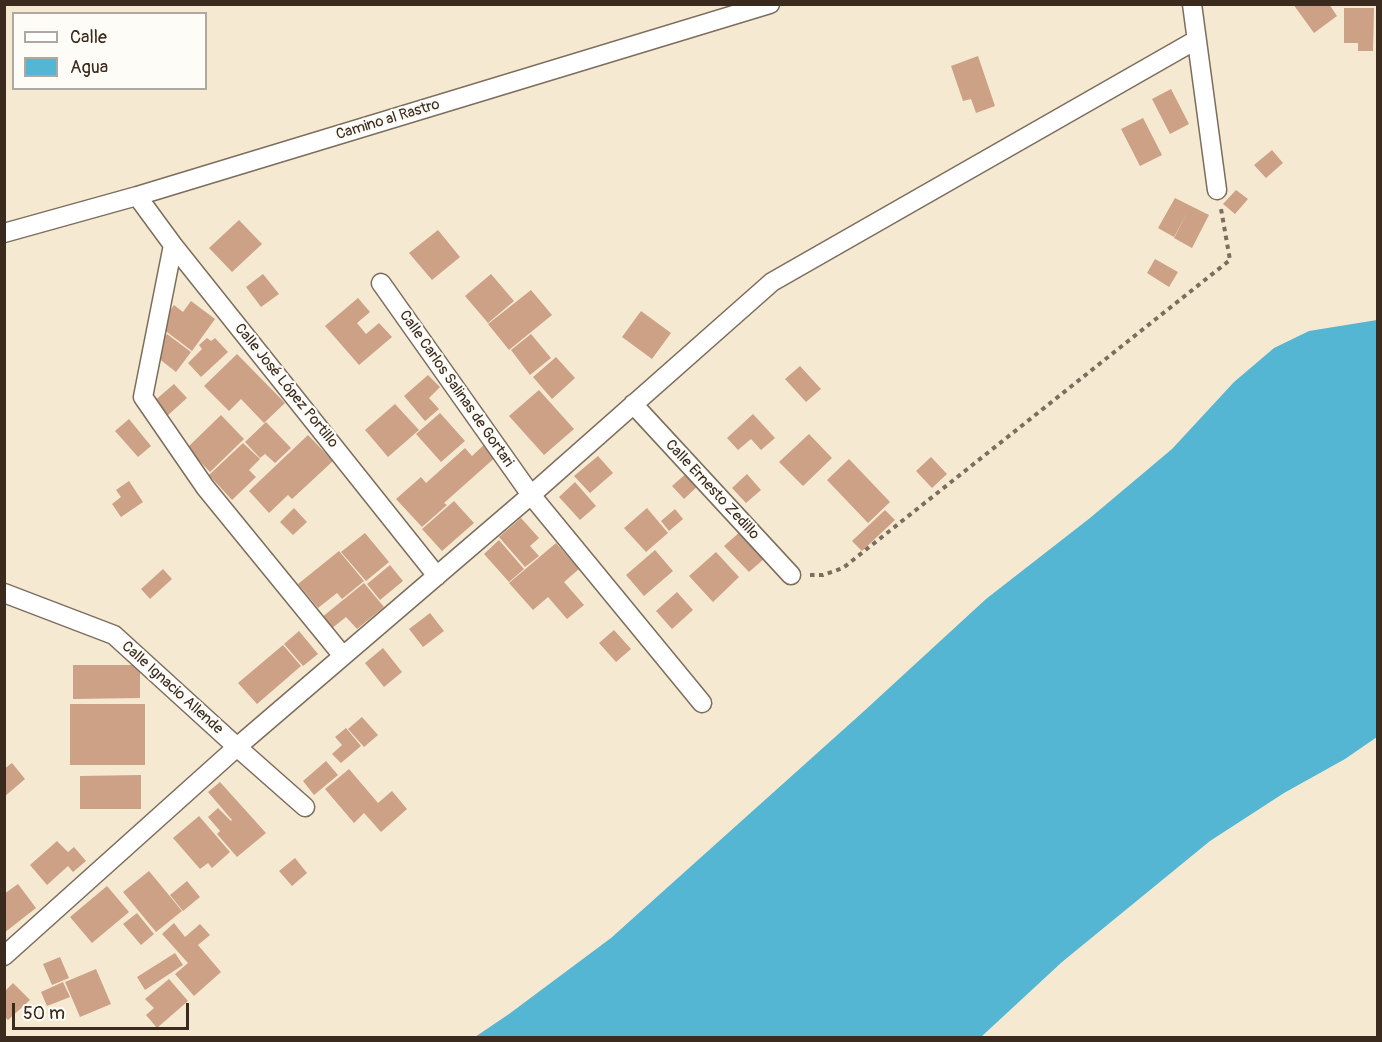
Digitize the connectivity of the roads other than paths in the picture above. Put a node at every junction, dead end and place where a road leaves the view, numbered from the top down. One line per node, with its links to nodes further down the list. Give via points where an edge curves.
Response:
1 (770, 4): 5 (street, Camino al Rastro)
2 (1192, 4): 3 (street)
3 (1196, 40): 4 (street); 9 (street, via 772,282)
4 (1217, 190)
5 (137, 196): 6 (street, Camino al Rastro); 7 (street, Calle José López Portillo)
6 (4, 233)
7 (173, 245): 12 (street, Calle José López Portillo); 14 (street, via 143,397 205,487)
8 (381, 283): 10 (street, Calle Carlos Salinas de Gortari)
9 (633, 404): 10 (street); 11 (street, Calle Ernesto Zedillo)
10 (531, 495): 12 (street); 15 (street, Calle Carlos Salinas de Gortari)
11 (791, 575)
12 (437, 576): 14 (street)
13 (4, 593): 16 (street, Calle Ignacio Allende, via 114,635)
14 (343, 656): 16 (street)
15 (702, 703)
16 (237, 747): 17 (street, Calle Ignacio Allende); 18 (street)
17 (305, 807)
18 (4, 956)

